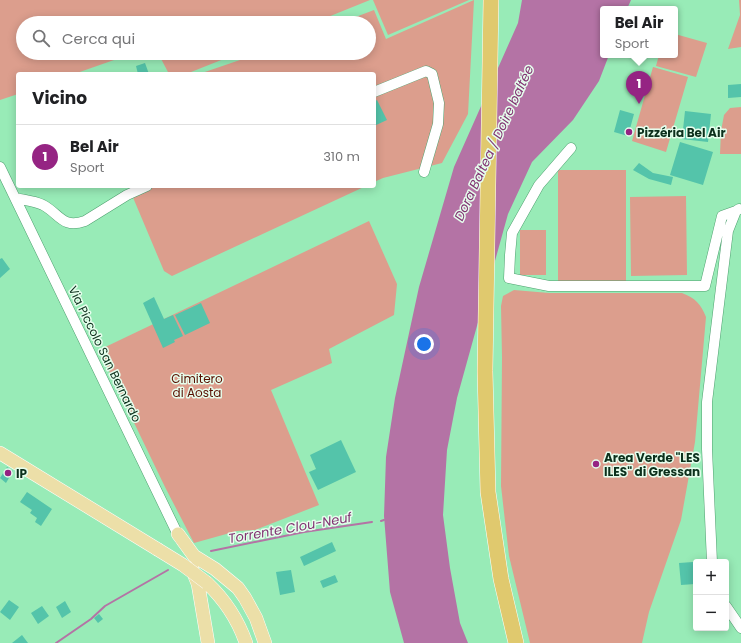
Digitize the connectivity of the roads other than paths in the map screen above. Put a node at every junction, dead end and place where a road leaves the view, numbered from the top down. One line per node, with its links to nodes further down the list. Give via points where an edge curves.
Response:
1 (482, 0): 20 (highway, via 476,398 485,539)
2 (491, 0): 21 (highway, via 485,371 488,492 501,579)
3 (376, 91): 6 (street, via 426,71 432,74 439,103 438,124)
4 (571, 148): 9 (street, via 539,185 512,233 509,278 549,286 705,286 722,216)
5 (0, 167): 8 (street, Via Piccolo San Bernardo)
6 (424, 172)
7 (143, 188): 8 (street, via 78,224 63,221 42,204)
8 (15, 198): 11 (street, Via Piccolo San Bernardo)
9 (738, 209): 13 (street, via 728,231 708,402)
10 (0, 454): 18 (main road, bridge, via 183,565 207,583 234,616)
11 (178, 534): 12 (street, Via Piccolo San Bernardo); 14 (main road)
12 (185, 552): 14 (main road)
13 (712, 559)
14 (198, 566): 17 (main road, via 198,584); 19 (main road, via 221,573 238,588 256,618)
15 (729, 610): 16 (street)
16 (741, 628)
17 (208, 643)
18 (246, 643)
19 (265, 643)
20 (507, 643)
21 (516, 643)

